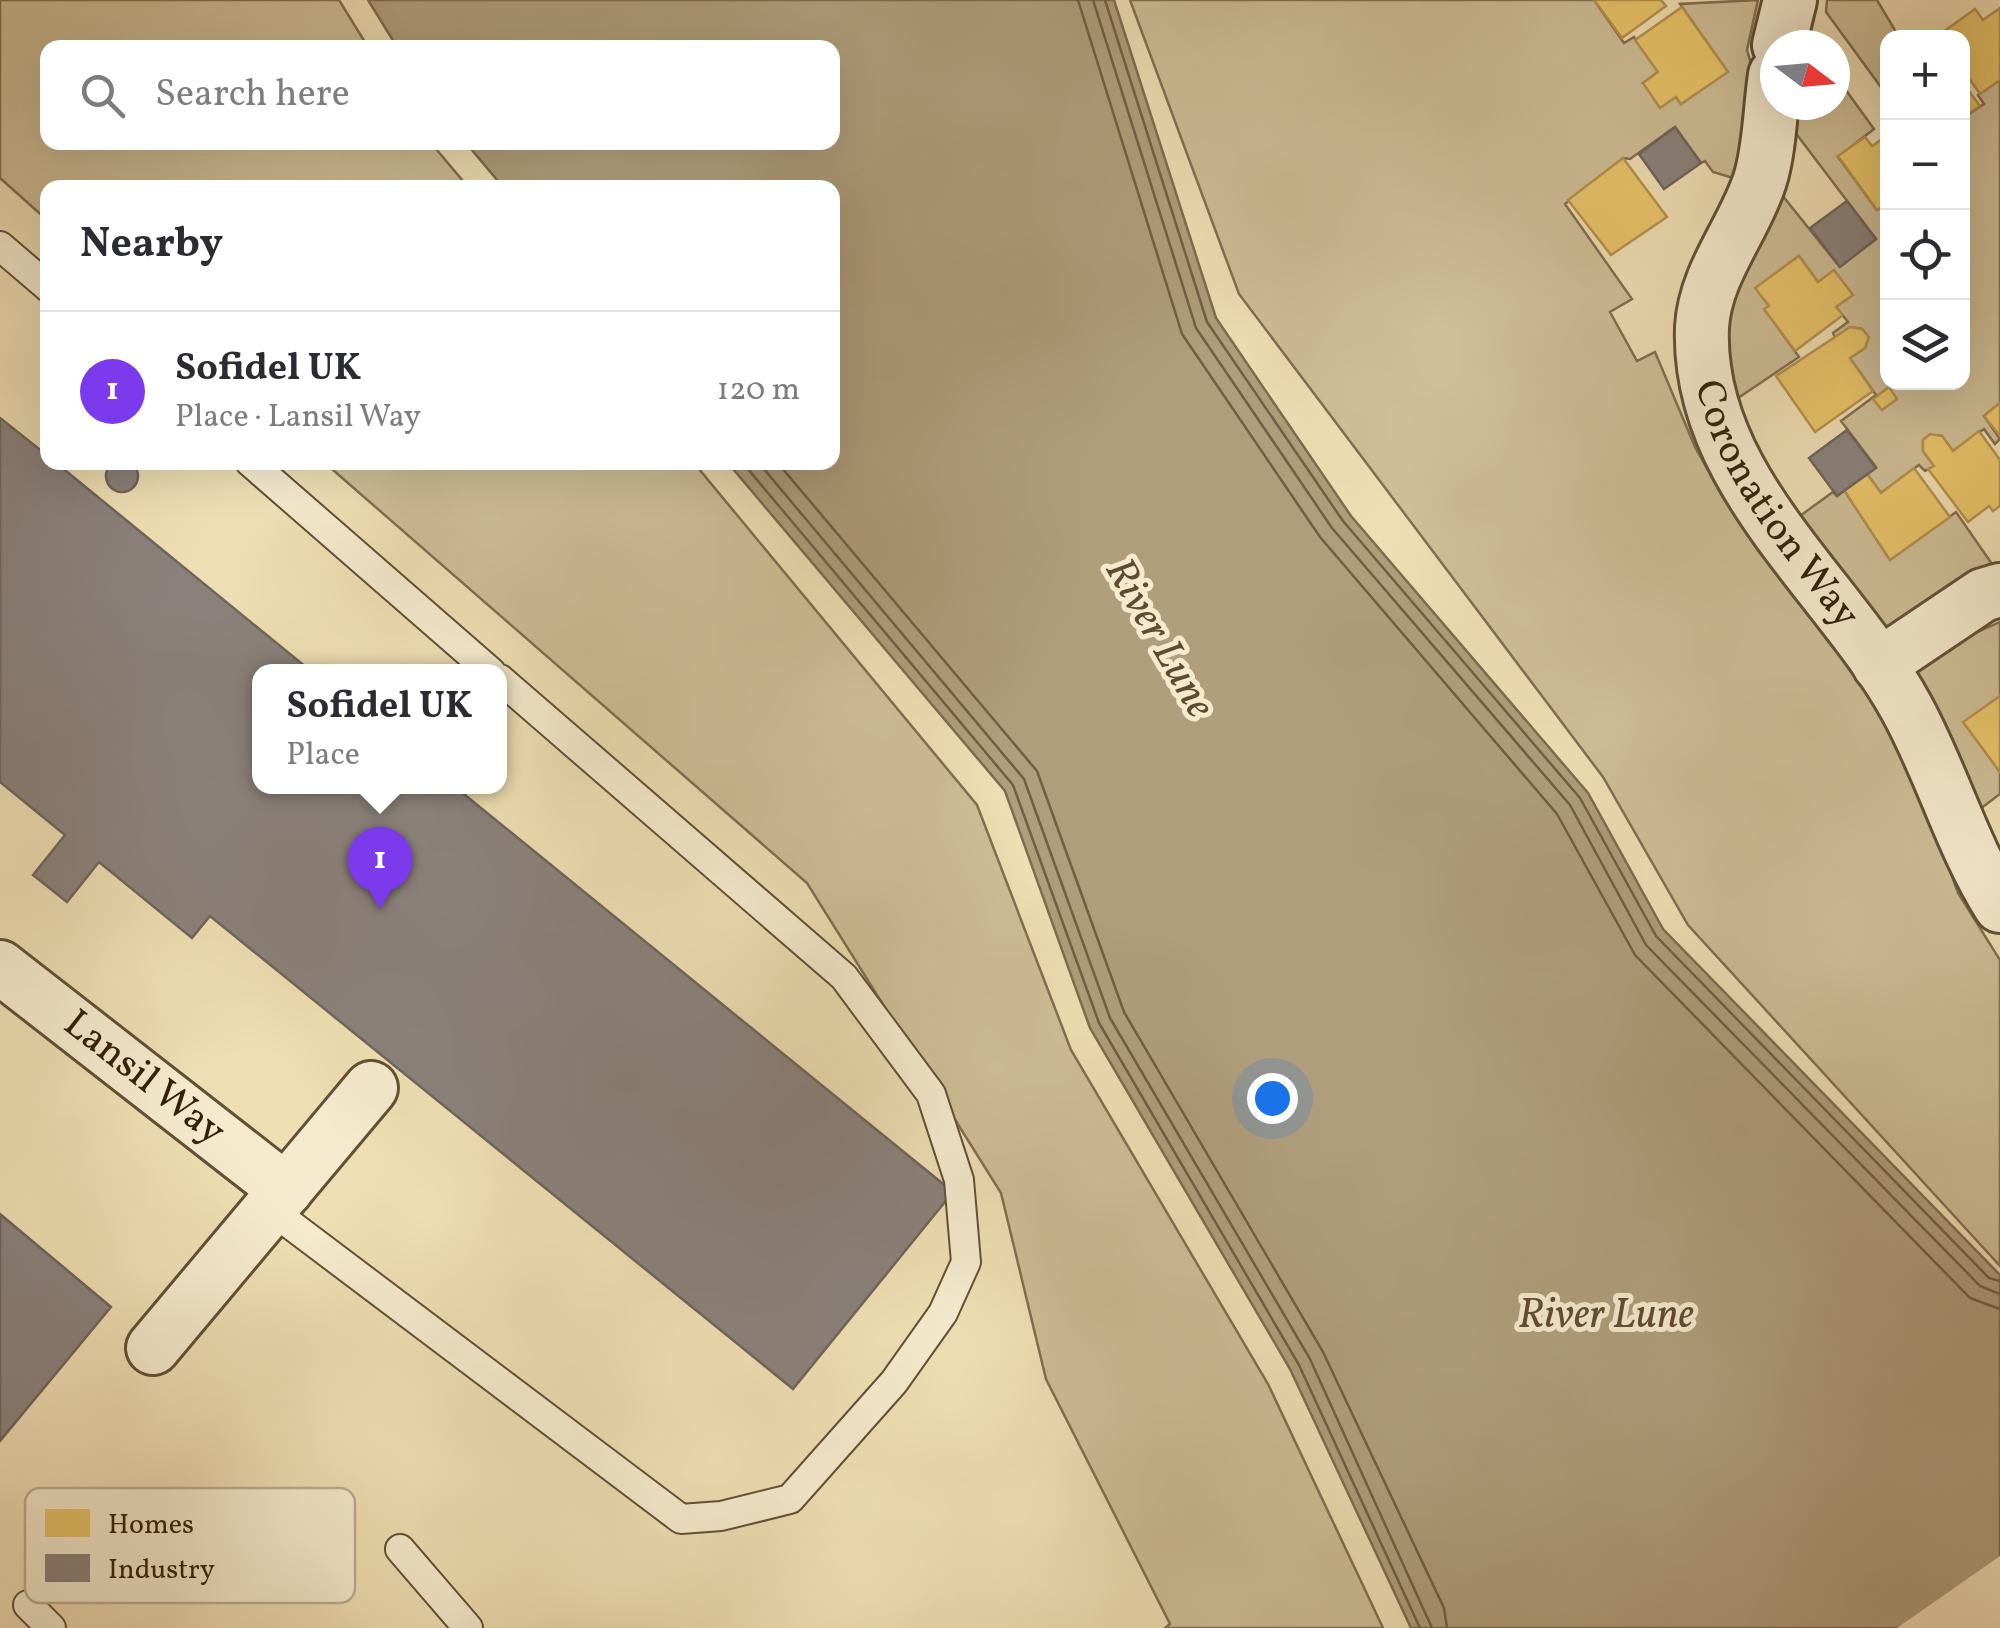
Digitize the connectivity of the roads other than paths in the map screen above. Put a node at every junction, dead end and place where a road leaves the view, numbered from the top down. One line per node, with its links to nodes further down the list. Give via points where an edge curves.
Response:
1 (1790, 0): 2 (street)
2 (1783, 30)
3 (1769, 120): 9 (street, Coronation Way, via 1761,178 1710,283 1702,326 1708,386 1761,506)
4 (0, 246): 5 (lane)
5 (40, 280)
6 (259, 470): 8 (lane)
7 (2000, 590): 9 (street)
8 (482, 664)
9 (1878, 665): 11 (street, Coronation Way, via 1907,708)
10 (507, 685): 14 (lane, via 844,977 930,1094 959,1180 966,1262 943,1313 894,1382 790,1499 682,1519)
11 (2000, 906)
12 (0, 966): 14 (street, Lansil Way)
13 (371, 1088): 14 (street)
14 (278, 1199): 15 (street)
15 (153, 1348)
16 (400, 1549): 19 (lane)
17 (28, 1605): 18 (lane)
18 (51, 1628)
19 (468, 1628)

